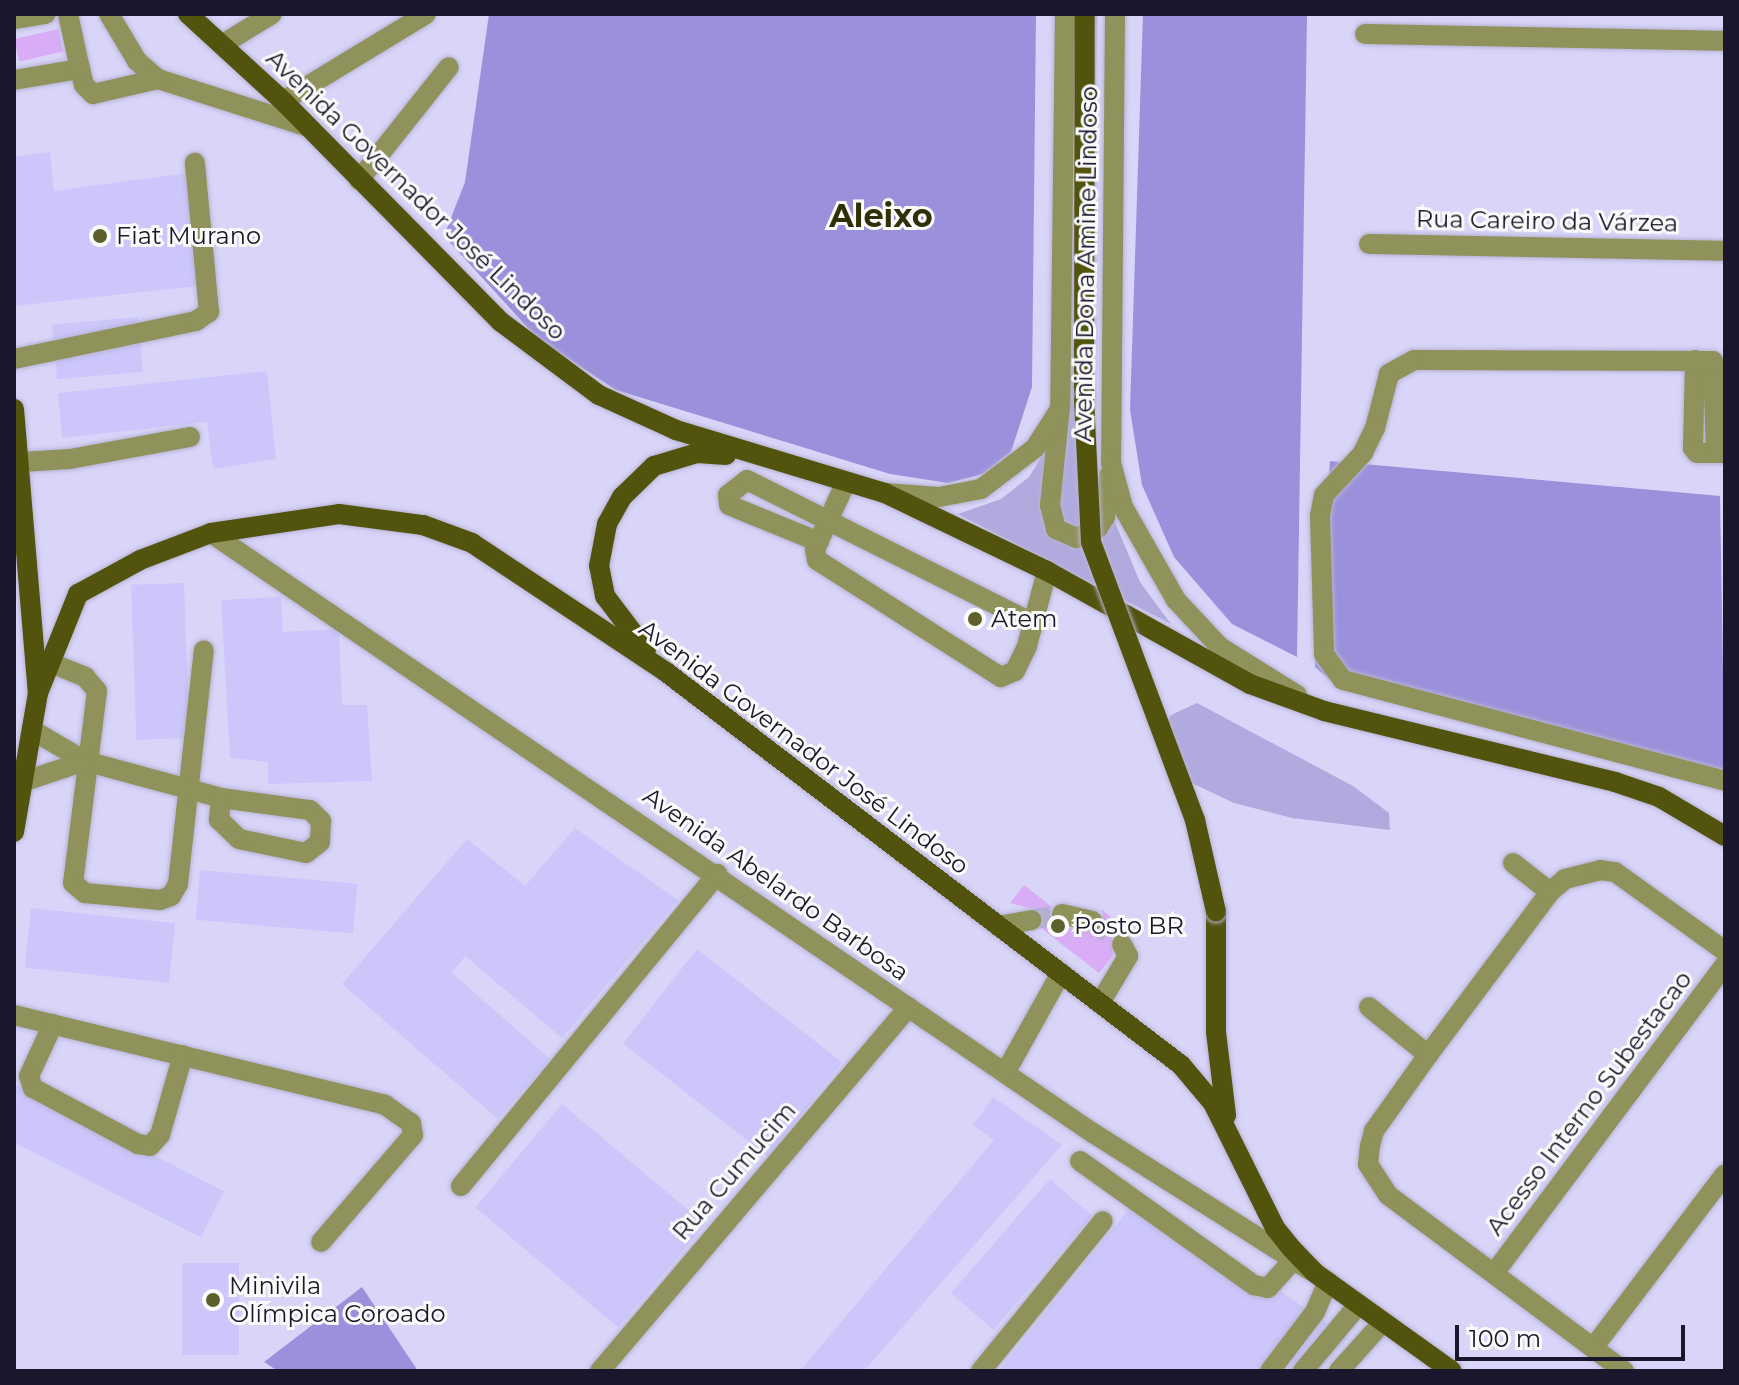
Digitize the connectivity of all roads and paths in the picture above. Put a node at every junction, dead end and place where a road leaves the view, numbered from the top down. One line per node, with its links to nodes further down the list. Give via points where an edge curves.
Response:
1 (46, 14): 10 (street)
2 (68, 14): 15 (street)
3 (109, 14): 16 (street, via 137,61)
4 (188, 14): 13 (main road, Avenida Governador José Lindoso)
5 (1065, 14): 25 (street, Avenida Dona Amine Lindoso)
6 (1085, 14): 71 (main road, bridge, via 1084,399 1091,542 1195,820 1216,912 1216,1032)
7 (1115, 14): 31 (street, Avenida Dona Amine Lindoso)
8 (425, 15): 18 (street)
9 (259, 17): 13 (street)
10 (14, 19)
11 (1365, 34): 12 (street)
12 (1725, 41)
13 (223, 44): 18 (main road, Avenida Governador José Lindoso)
14 (449, 67): 21 (street)
15 (80, 69): 16 (street, via 93,94); 17 (street)
16 (158, 79): 19 (street)
17 (14, 80)
18 (283, 101): 19 (main road, Avenida Governador José Lindoso)
19 (305, 126): 21 (main road, Avenida Governador José Lindoso)
20 (195, 163): 24 (street, via 209,312 196,321)
21 (359, 180): 29 (main road, Avenida Governador José Lindoso, via 501,322 565,374 638,415)
22 (1369, 244): 23 (street, Rua Careiro da Várzea)
23 (1725, 251)
24 (14, 359)
25 (1060, 408): 31 (street, via 1050,505 1056,529 1076,538 1098,528 1105,517); 33 (street, Avenida Dona Amine Lindoso, via 1035,448 981,489 939,497)
26 (14, 409): 30 (main road)
27 (190, 437): 30 (street, via 70,459)
28 (1721, 453): 47 (street, via 1693,448 1695,360 1414,360 1389,374 1363,453 1324,495 1320,516 1324,654 1343,680)
29 (754, 456): 32 (main road, Avenida Governador José Lindoso); 41 (main road, via 697,453 654,466 622,497 607,524 599,566 605,596)
30 (21, 462): 42 (main road)
31 (1111, 463): 43 (street, Avenida Dona Amine Lindoso, via 1123,507 1176,600 1220,647)
32 (846, 482): 33 (main road, Avenida Governador José Lindoso); 34 (street)
33 (885, 493): 37 (main road, Avenida Governador José Lindoso)
34 (831, 518): 36 (street); 36 (street, via 747,480 728,495 729,505); 38 (street)
35 (211, 533): 40 (main road, Avenida Governador José Lindoso, via 87,585 71,603); 41 (main road, Avenida Governador José Lindoso, via 339,514 447,532 509,562); 53 (street, Avenida Abelardo Barbosa)
36 (819, 542): 38 (street, via 817,560 834,575 1001,677 1015,671)
37 (1047, 571): 38 (street); 43 (main road, Avenida Governador José Lindoso, via 1250,684)
38 (1031, 622)
39 (204, 650): 48 (street)
40 (51, 663): 42 (main road, Avenida Governador José Lindoso); 45 (street, via 85,677 97,691)
41 (666, 672): 58 (main road, Avenida Governador José Lindoso)
42 (38, 693): 44 (main road)
43 (1324, 711): 51 (main road, Avenida Governador José Lindoso, via 1615,782 1659,797)
44 (32, 730): 45 (street); 46 (main road)
45 (88, 761): 46 (street); 48 (street); 48 (street, via 72,861 73,883 85,893 160,900 171,896 178,884)
46 (25, 781): 50 (main road)
47 (1725, 781)
48 (192, 790): 49 (street)
49 (221, 798): 49 (street, via 219,820 239,839 306,853 320,842 321,821 310,810)
50 (14, 832)
51 (1725, 836)
52 (1513, 863): 54 (street)
53 (717, 874): 64 (street, Avenida Abelardo Barbosa); 74 (street)
54 (1550, 892): 60 (street, Acesso Interno Subestacao, via 1574,876 1615,872); 69 (street, Acesso Interno Subestacao)
55 (1062, 914): 57 (street)
56 (1031, 920): 58 (street)
57 (1092, 921)
58 (998, 926): 62 (main road, Avenida Governador José Lindoso)
59 (1122, 944): 63 (street, via 1128,956)
60 (1725, 951)
61 (1725, 965): 78 (street, Acesso Interno Subestacao)
62 (1061, 973): 63 (main road, Avenida Governador José Lindoso); 70 (street)
63 (1100, 1003): 71 (main road, Avenida Governador José Lindoso, via 1181,1065)
64 (909, 1007): 70 (street, Avenida Abelardo Barbosa); 85 (street, Rua Cumucim)
65 (1369, 1007): 69 (street)
66 (14, 1015): 67 (street)
67 (53, 1024): 68 (street); 68 (street, via 29,1076 33,1088 138,1144 150,1146 160,1135)
68 (183, 1055): 76 (street, via 385,1105 411,1123 413,1135)
69 (1428, 1055): 78 (street, Acesso Interno Subestacao, via 1374,1131 1368,1164 1388,1195)
70 (1005, 1073): 77 (street, Avenida Abelardo Barbosa)
71 (1230, 1132): 79 (main road, Avenida Governador José Lindoso, via 1275,1228)
72 (1080, 1161): 77 (street, via 1254,1285 1268,1288)
73 (1725, 1174): 84 (street)
74 (461, 1186)
75 (1103, 1221): 86 (street)
76 (321, 1242)
77 (1292, 1261): 79 (street, Avenida Abelardo Barbosa)
78 (1495, 1272): 84 (street, Acesso Interno Subestacao)
79 (1321, 1277): 80 (main road, Avenida Governador José Lindoso); 81 (street)
80 (1359, 1304): 82 (main road, Avenida Governador José Lindoso); 83 (street)
81 (1315, 1312): 83 (street); 87 (street)
82 (1383, 1322): 89 (street); 90 (main road, Avenida Governador José Lindoso)
83 (1338, 1330): 88 (street)
84 (1593, 1348): 91 (street, Acesso Interno Subestacao)
85 (600, 1371)
86 (981, 1371)
87 (1270, 1371)
88 (1303, 1371)
89 (1339, 1371)
90 (1452, 1371)
91 (1624, 1371)

